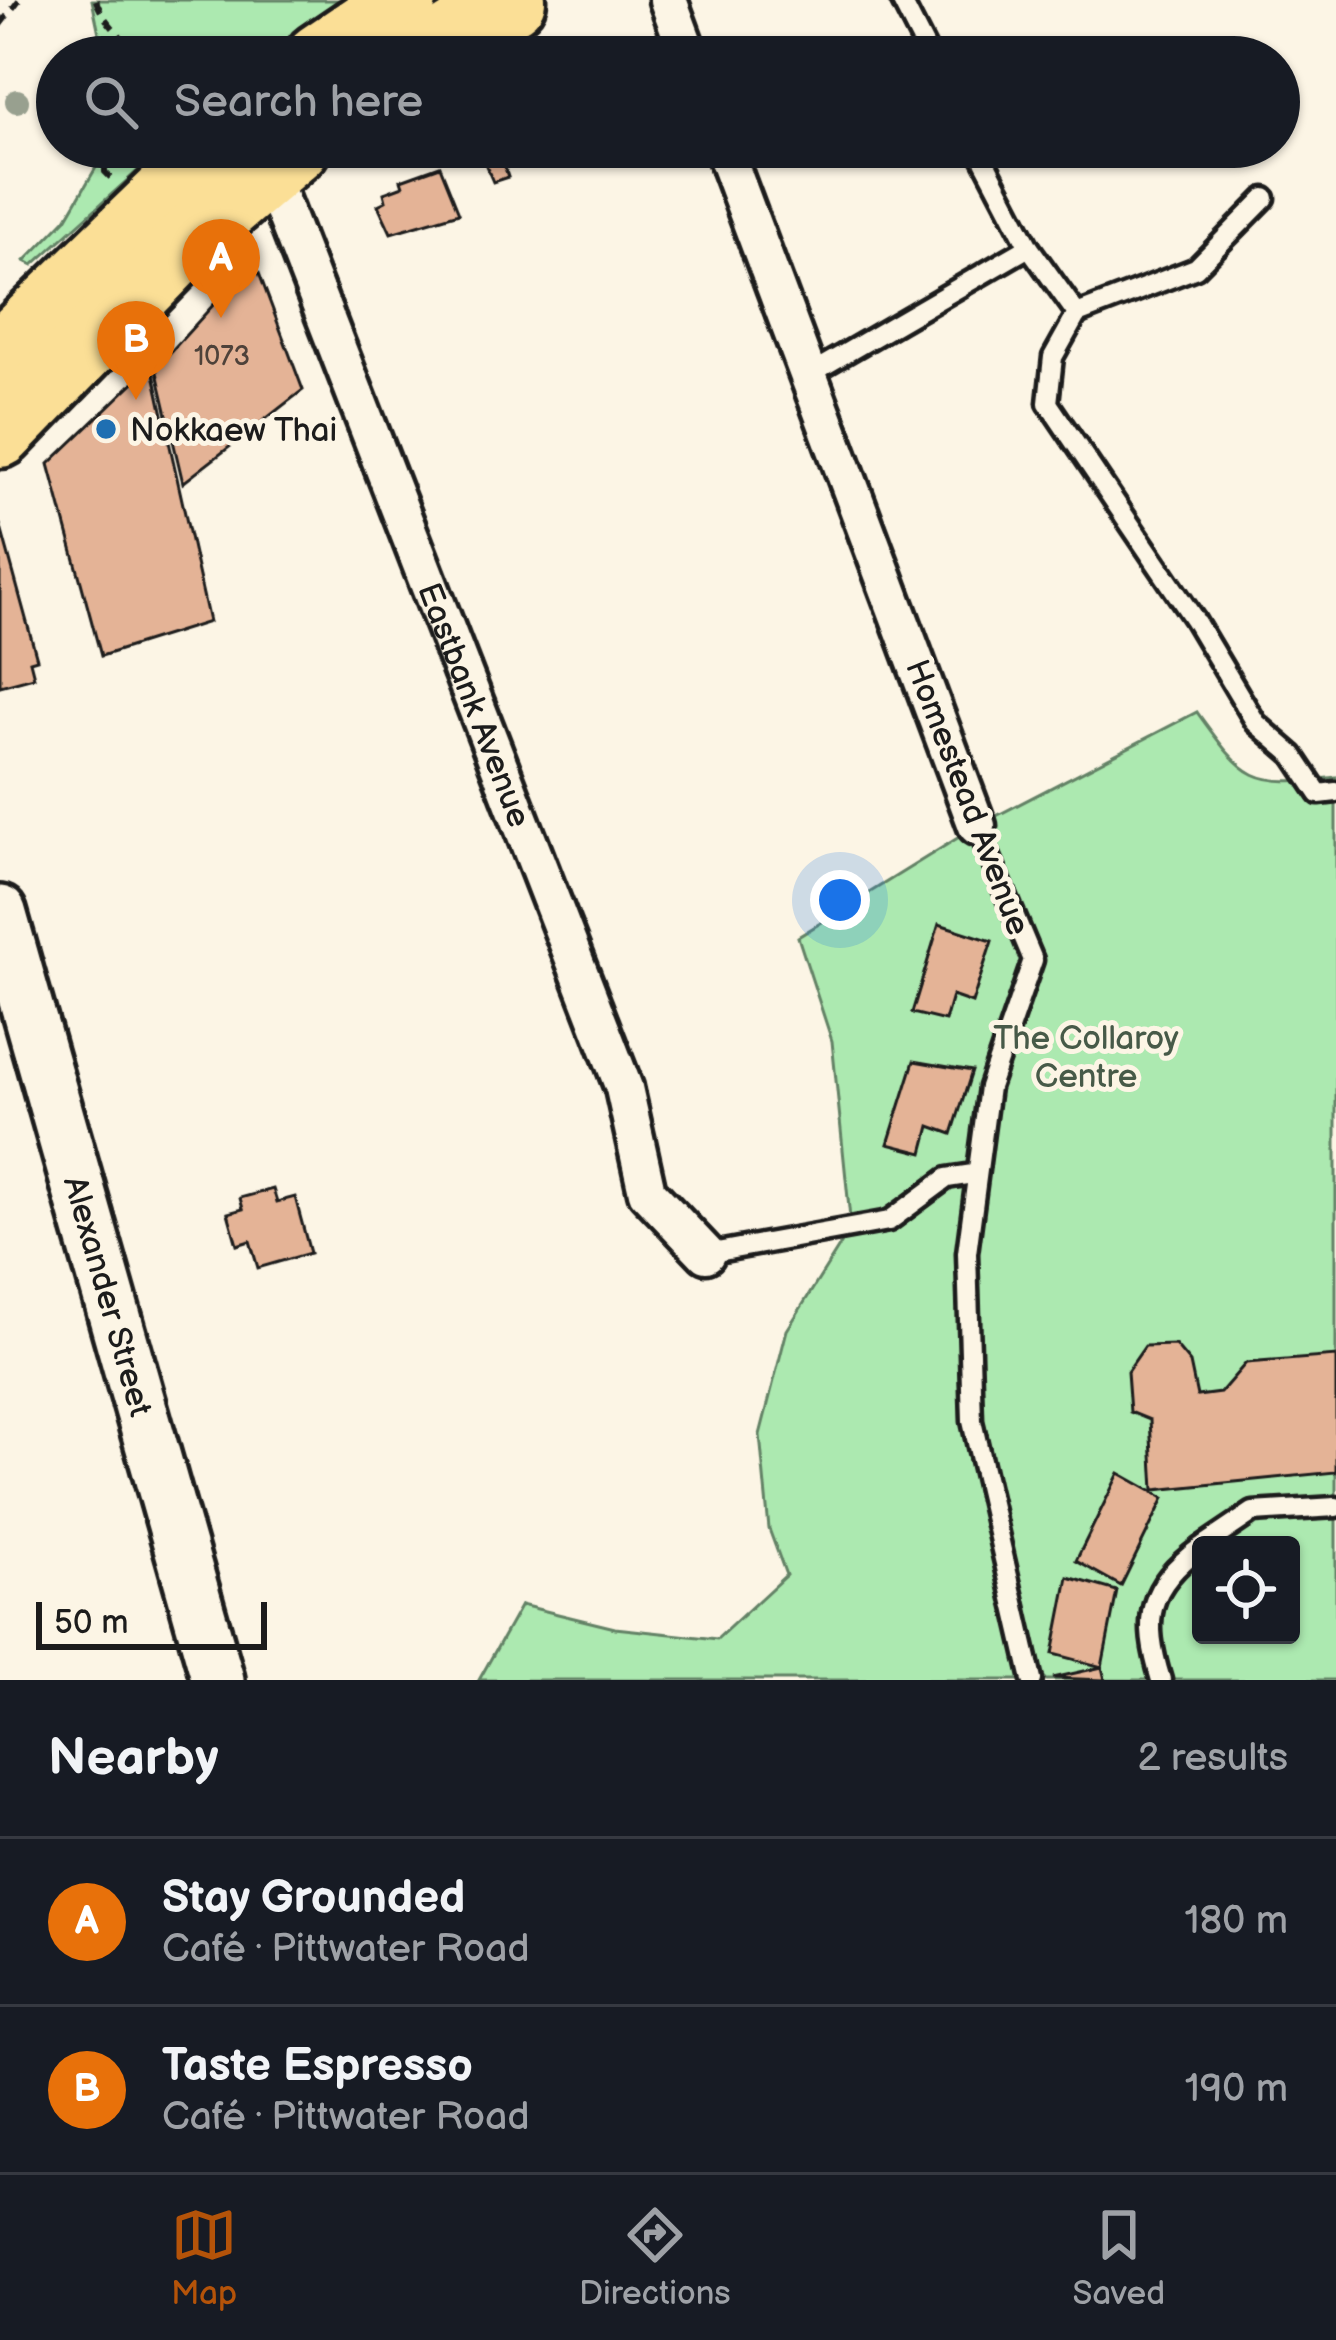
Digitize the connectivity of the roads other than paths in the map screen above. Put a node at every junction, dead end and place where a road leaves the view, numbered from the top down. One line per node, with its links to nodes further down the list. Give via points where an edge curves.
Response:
1 (403, 0): 5 (highway)
2 (512, 0): 6 (highway)
3 (668, 0): 7 (street)
4 (901, 0): 8 (lane)
5 (350, 36)
6 (455, 36)
7 (681, 36)
8 (919, 36)
9 (241, 168): 16 (highway)
10 (265, 168): 23 (street, Eastbank Avenue, via 624,1088 647,1192)
11 (731, 168): 17 (street, Homestead Avenue)
12 (988, 168): 14 (lane)
13 (1265, 198): 15 (lane, via 1196,268)
14 (1029, 247): 15 (lane); 17 (lane)
15 (1077, 314): 19 (lane, via 1053,357 1048,404 1256,723 1293,755 1319,794)
16 (44, 343): 18 (highway)
17 (808, 375): 20 (street, Homestead Avenue)
18 (0, 434)
19 (1336, 792)
20 (977, 826): 22 (lane, Homestead Avenue, via 1033,960 988,1087)
21 (0, 912): 27 (street, Alexander Street)
22 (973, 1174): 23 (lane, via 947,1178 889,1221); 28 (lane, Homestead Avenue, via 972,1421)
23 (706, 1254)
24 (1336, 1507): 25 (lane, via 1253,1512)
25 (1218, 1536)
26 (1192, 1556): 29 (lane, via 1157,1586 1148,1637)
27 (218, 1680)
28 (1031, 1680)
29 (1160, 1680)

